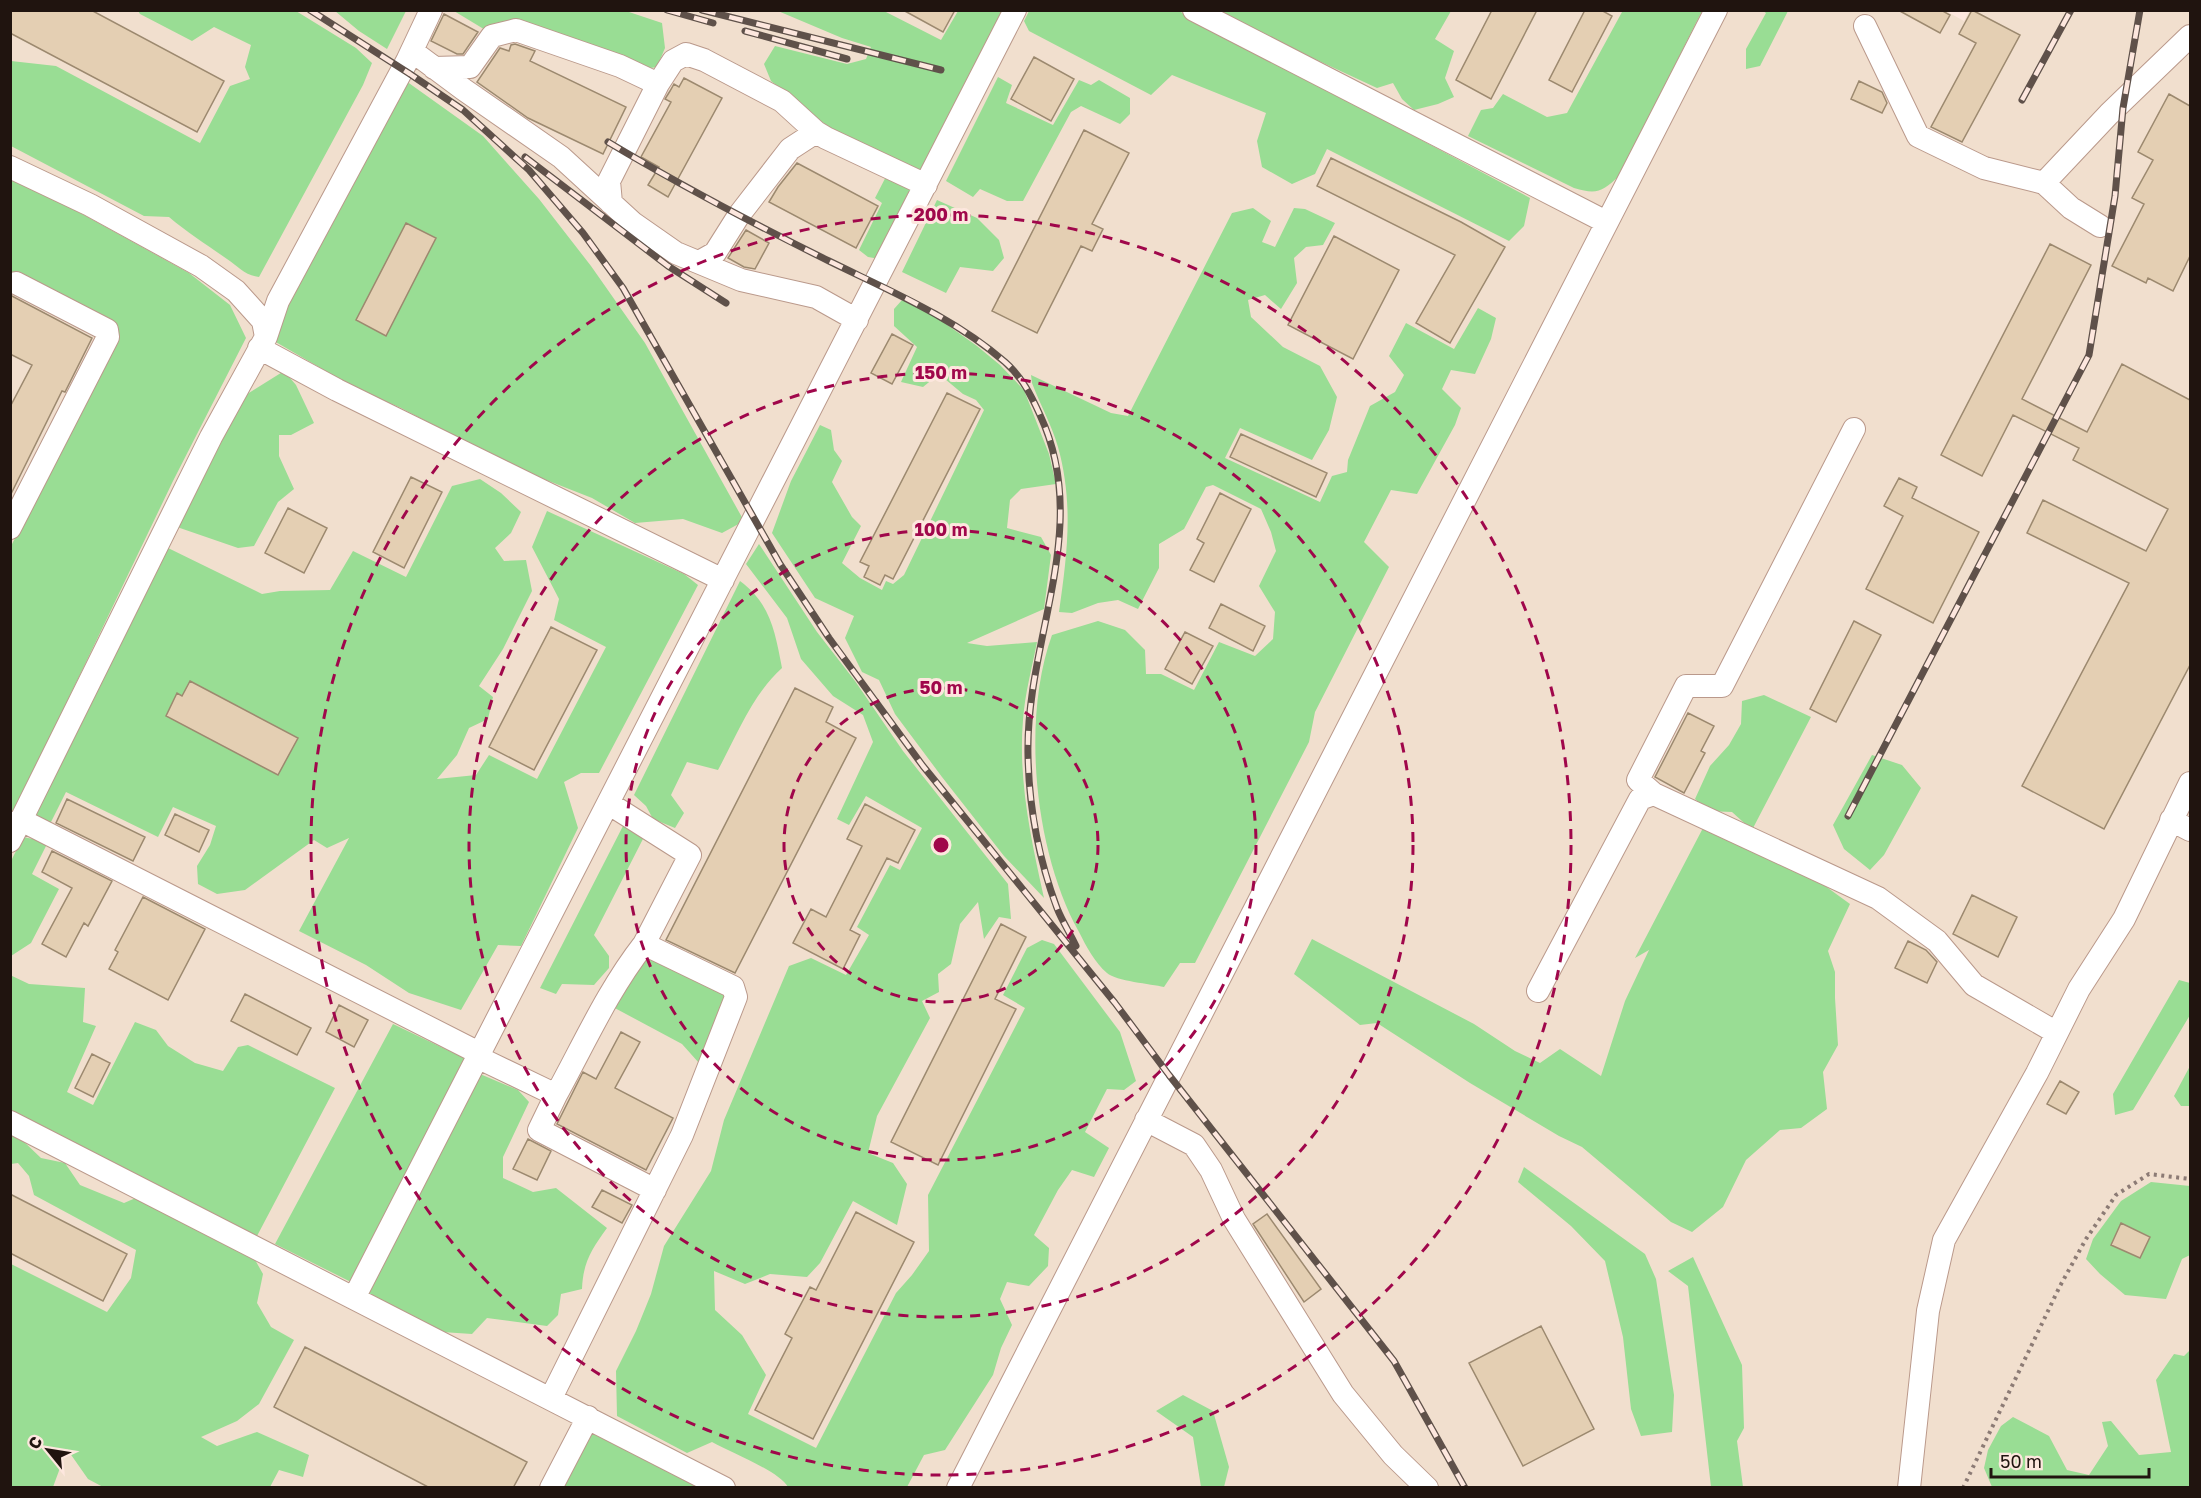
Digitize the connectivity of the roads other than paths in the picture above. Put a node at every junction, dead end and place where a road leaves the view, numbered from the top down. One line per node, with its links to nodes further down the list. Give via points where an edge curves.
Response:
1 (431, 10): 7 (lane)
2 (1015, 10): 13 (lane)
3 (1194, 10): 15 (lane)
4 (1716, 10): 15 (lane)
5 (1864, 26): 12 (lane, via 1918,136 1984,168)
6 (2190, 36): 12 (lane)
7 (412, 51): 8 (lane); 20 (lane, via 278,301)
8 (435, 68): 9 (lane, via 470,67 492,36 516,30 620,66); 14 (lane, via 561,157)
9 (658, 84): 10 (lane, via 673,61 686,54 782,101); 14 (lane, via 609,181)
10 (816, 132): 13 (lane); 17 (lane, via 790,149 715,252)
11 (10, 167): 20 (lane, via 201,266 236,291 263,321)
12 (2044, 183): 16 (lane, via 2071,208)
13 (926, 185): 19 (lane)
14 (610, 203): 17 (lane, via 676,253)
15 (1606, 222): 35 (lane)
16 (2100, 226)
17 (699, 262): 19 (lane, via 741,280 816,297)
18 (16, 283): 22 (lane, via 107,330 108,337)
19 (857, 320): 23 (lane)
20 (263, 343): 23 (lane, via 337,390); 27 (lane, via 211,436)
21 (1854, 429): 25 (lane, via 1722,686 1686,686 1638,780)
22 (10, 528)
23 (723, 580): 26 (lane)
24 (2190, 783): 28 (lane)
25 (1654, 794): 31 (lane, via 1640,799); 32 (lane, via 1878,898 1937,941 1974,985)
26 (608, 803): 30 (lane, via 690,855); 33 (lane)
27 (16, 822): 29 (lane); 33 (lane)
28 (2181, 825): 32 (lane, via 2079,989)
29 (10, 841)
30 (644, 944): 34 (lane, via 603,1006); 37 (lane, via 733,987 736,997 682,1135)
31 (1538, 991)
32 (2057, 1033): 45 (lane, via 1944,1240 1928,1311)
33 (478, 1055): 34 (lane); 38 (lane)
34 (556, 1095): 37 (lane, via 539,1130)
35 (1146, 1120): 43 (lane); 44 (lane, via 1194,1145 1211,1170 1234,1219 1343,1394 1393,1455)
36 (10, 1122): 38 (lane)
37 (655, 1190): 39 (lane)
38 (354, 1298): 39 (lane)
39 (550, 1398): 40 (lane)
40 (588, 1417): 41 (lane); 42 (lane)
41 (551, 1488)
42 (724, 1488)
43 (958, 1488)
44 (1427, 1488)
45 (1909, 1488)

